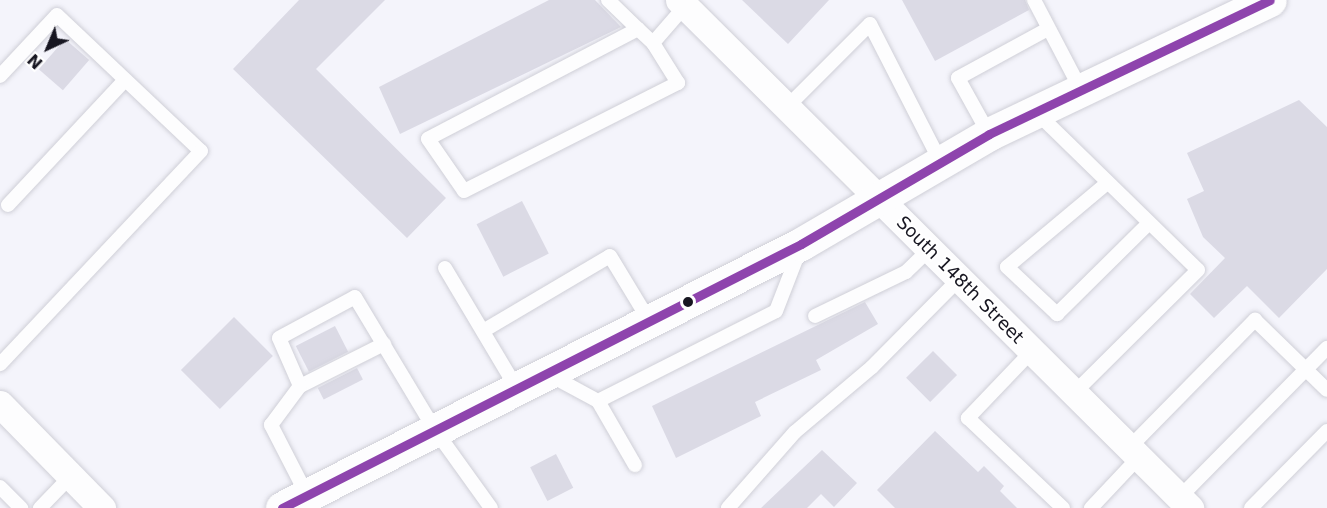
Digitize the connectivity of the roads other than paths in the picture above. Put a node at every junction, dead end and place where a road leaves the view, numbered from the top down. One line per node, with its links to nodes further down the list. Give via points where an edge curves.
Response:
1 (608, 0): 5 (lane)
2 (1034, 0): 6 (lane)
3 (1270, 0): 10 (main road)
4 (682, 3): 7 (lane); 11 (street, South 148th Street)
5 (638, 29): 7 (lane); 7 (lane, via 428,139 464,191 678,83)
6 (1048, 29): 10 (lane); 13 (lane, via 958,78)
7 (653, 43)
8 (0, 76): 9 (lane, via 57,15)
9 (126, 80): 17 (lane); 29 (lane, via 201,151)
10 (1081, 90): 12 (main road)
11 (787, 107): 14 (lane, via 870,24); 16 (street, South 148th Street)
12 (1036, 112): 13 (main road); 15 (lane)
13 (989, 134): 14 (main road)
14 (941, 163): 16 (main road)
15 (1106, 184): 18 (lane); 18 (lane, via 1007,267 1057,314)
16 (878, 198): 19 (main road); 20 (street, South 148th Street)
17 (8, 205)
18 (1148, 224): 35 (lane, via 1198,270)
19 (801, 244): 24 (main road); 36 (lane, via 776,311)
20 (930, 249): 22 (street, South 148th Street); 23 (lane, via 906,272)
21 (445, 268): 25 (lane)
22 (959, 279): 28 (street, South 148th Street); 50 (lane, via 872,367 795,432)
23 (815, 316)
24 (650, 322): 25 (lane, via 610,256); 31 (main road)
25 (483, 331): 33 (lane)
26 (384, 344): 32 (lane); 32 (lane, via 355,297 279,338); 38 (lane)
27 (1327, 348): 30 (lane)
28 (1032, 351): 35 (street, South 148th Street); 51 (lane, via 968,418)
29 (0, 364)
30 (1305, 370): 34 (lane); 40 (lane, via 1255,320); 45 (lane)
31 (546, 373): 33 (main road); 36 (lane)
32 (300, 386): 44 (lane, via 271,424)
33 (518, 389): 38 (main road)
34 (1327, 390)
35 (1074, 393): 40 (street, South 148th Street)
36 (598, 401): 41 (lane)
37 (0, 404): 42 (street)
38 (435, 430): 44 (main road); 49 (lane)
39 (1327, 431): 53 (lane)
40 (1134, 452): 45 (street, South 148th Street); 52 (lane)
41 (634, 465)
42 (71, 476): 47 (lane); 48 (street)
43 (0, 487): 46 (lane)
44 (294, 502)
45 (1184, 504)
46 (21, 508)
47 (40, 508)
48 (102, 508)
49 (491, 508)
50 (728, 508)
51 (1063, 508)
52 (1091, 508)
53 (1251, 508)

